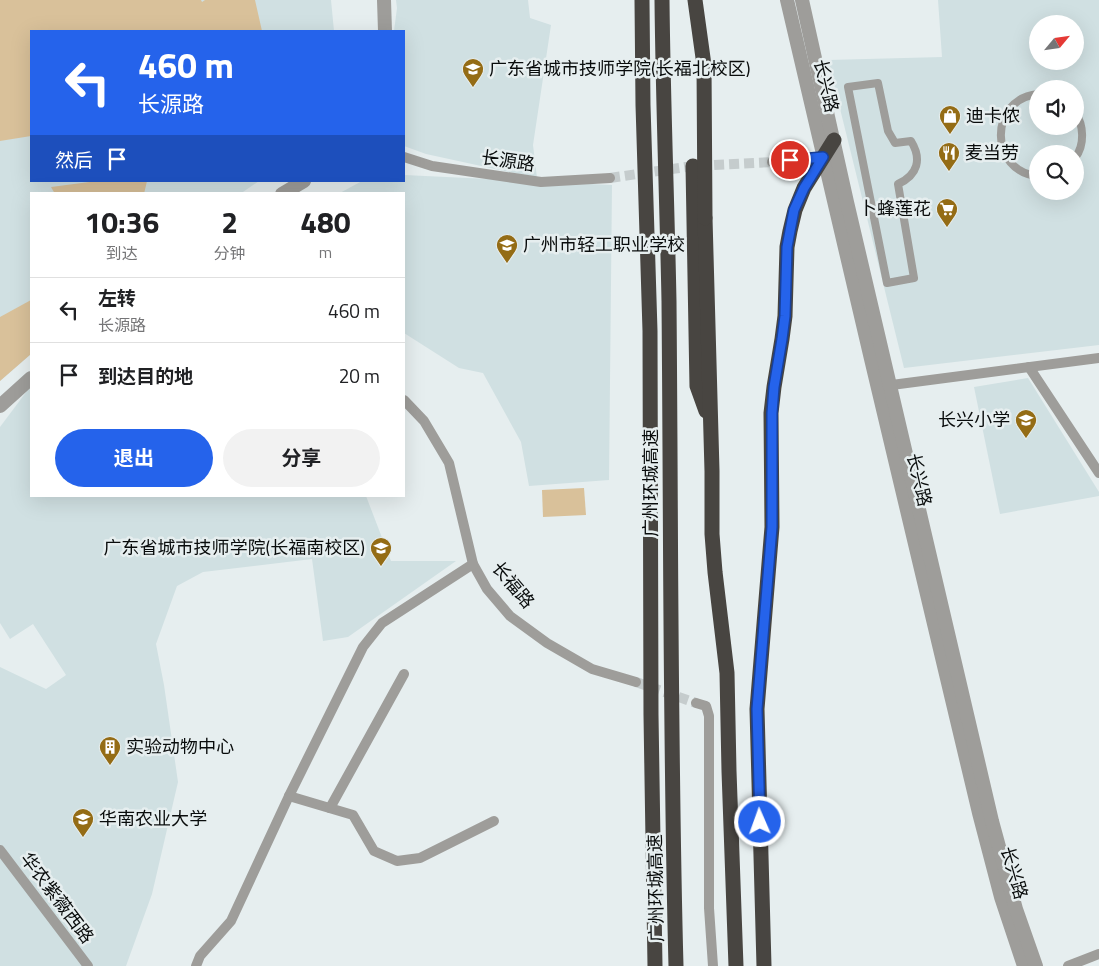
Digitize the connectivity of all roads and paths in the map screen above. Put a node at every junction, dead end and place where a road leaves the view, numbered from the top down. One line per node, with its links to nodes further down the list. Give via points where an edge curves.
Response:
1 (384, 0): 8 (street)
2 (642, 0): 40 (highway, 广州环城高速, via 649,266)
3 (662, 0): 41 (highway, 广州环城高速, via 669,300)
4 (695, 0): 9 (highway)
5 (706, 0): 9 (highway)
6 (787, 0): 13 (street, 长兴路)
7 (802, 0): 11 (street, 长兴路)
8 (385, 30)
9 (704, 65): 27 (highway, bridge)
10 (1029, 95): 16 (street, via 1018,100 1008,110 1000,135 1002,148 1009,160)
11 (834, 140): 13 (highway); 24 (street, 长兴路)
12 (405, 157): 17 (street, 长源路, via 432,166 541,182)
13 (823, 157): 14 (street); 24 (street, 长兴路); 44 (highway, via 794,210 787,247 785,316 772,413 772,527 757,709)
14 (772, 162)
15 (693, 166): 27 (highway, via 697,386 705,408)
16 (1029, 174)
17 (610, 178)
18 (906, 180): 18 (street, via 916,166 916,148 911,141 895,143 888,131 878,83 848,88 888,283 914,278 898,184)
19 (302, 182): 20 (street)
20 (285, 192)
21 (1099, 358): 22 (street)
22 (1029, 367): 24 (street); 28 (street)
23 (30, 379): 26 (street)
24 (884, 386): 45 (street, 长兴路, via 985,839); 46 (street, 长兴路, via 1004,869)
25 (405, 401): 29 (street, 长福路, via 424,421 449,463)
26 (0, 406)
27 (712, 471): 43 (highway, via 712,534 728,680)
28 (1099, 474)
29 (472, 564): 31 (street, 长福路, via 487,589 510,616 547,643 592,669); 33 (street, via 382,623 367,641)
30 (404, 674): 34 (street)
31 (636, 682)
32 (696, 703): 42 (street, via 706,706 709,716 709,908)
33 (290, 796): 34 (street); 39 (street, via 231,921 200,956)
34 (330, 808): 35 (street, via 353,814 374,851 397,861 420,858)
35 (494, 821)
36 (0, 850): 38 (street, 华农紫薇西路)
37 (1099, 954): 47 (street)
38 (88, 966)
39 (196, 966)
40 (655, 966)
41 (676, 966)
42 (713, 966)
43 (736, 966)
44 (764, 966)
45 (1024, 966)
46 (1036, 966)
47 (1068, 966)

